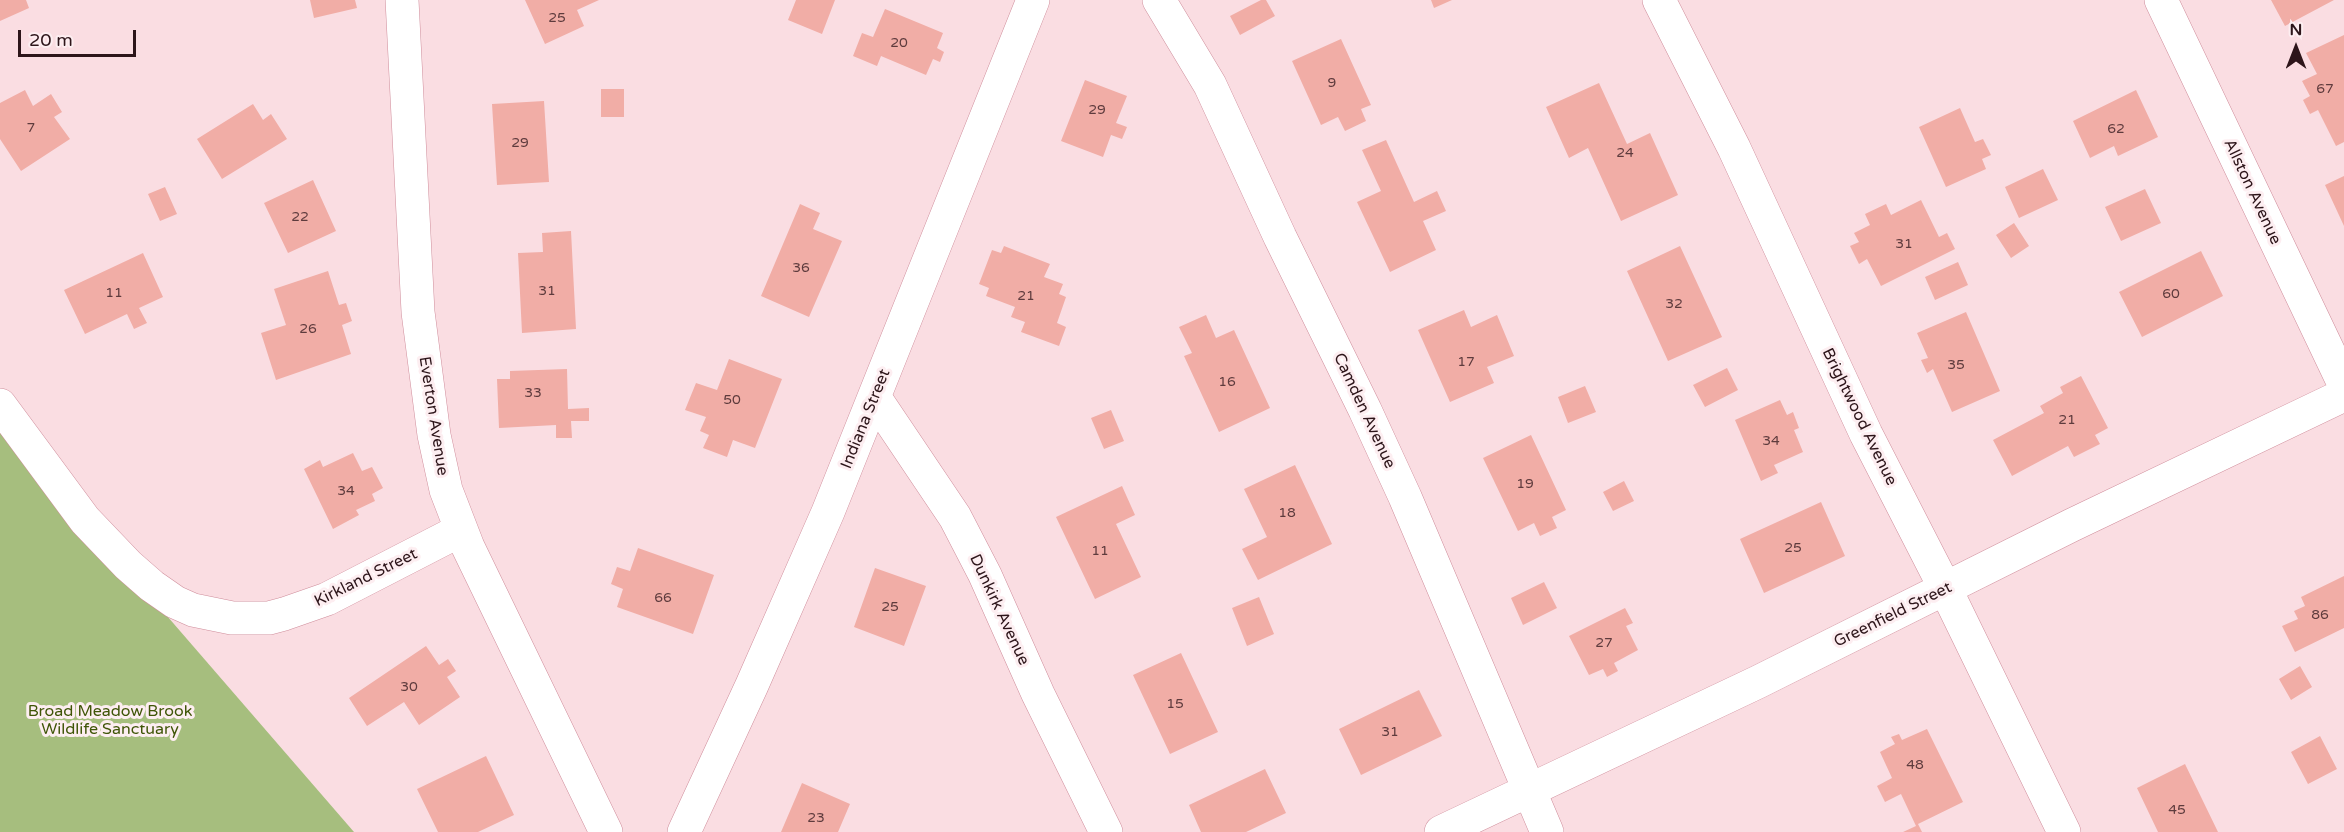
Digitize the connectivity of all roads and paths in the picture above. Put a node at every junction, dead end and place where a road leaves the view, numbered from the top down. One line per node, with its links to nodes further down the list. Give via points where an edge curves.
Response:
1 (402, 0): 10 (street, Everton Avenue, via 418,312 434,435 446,490)
2 (1034, 0): 8 (street, Indiana Street)
3 (1159, 0): 12 (street, Camden Avenue, via 1210,85 1365,410)
4 (1659, 0): 11 (street, Brightwood Avenue, via 1734,148 1866,434)
5 (2161, 0): 6 (street, Allston Avenue)
6 (2344, 384)
7 (2344, 395): 11 (street, Greenfield Street)
8 (875, 398): 14 (street, Indiana Street, via 803,571); 15 (street, Dunkirk Avenue, via 955,517)
9 (0, 405): 10 (street, Kirkland Street, via 85,520 152,586 193,610 232,618 284,614 327,599)
10 (461, 530): 13 (street, Everton Avenue)
11 (1946, 590): 12 (street, Greenfield Street); 18 (street, Brightwood Avenue)
12 (1528, 792): 16 (street, Greenfield Street); 17 (street, Camden Avenue)
13 (606, 832)
14 (684, 832)
15 (1106, 832)
16 (1441, 832)
17 (1547, 832)
18 (2064, 832)

